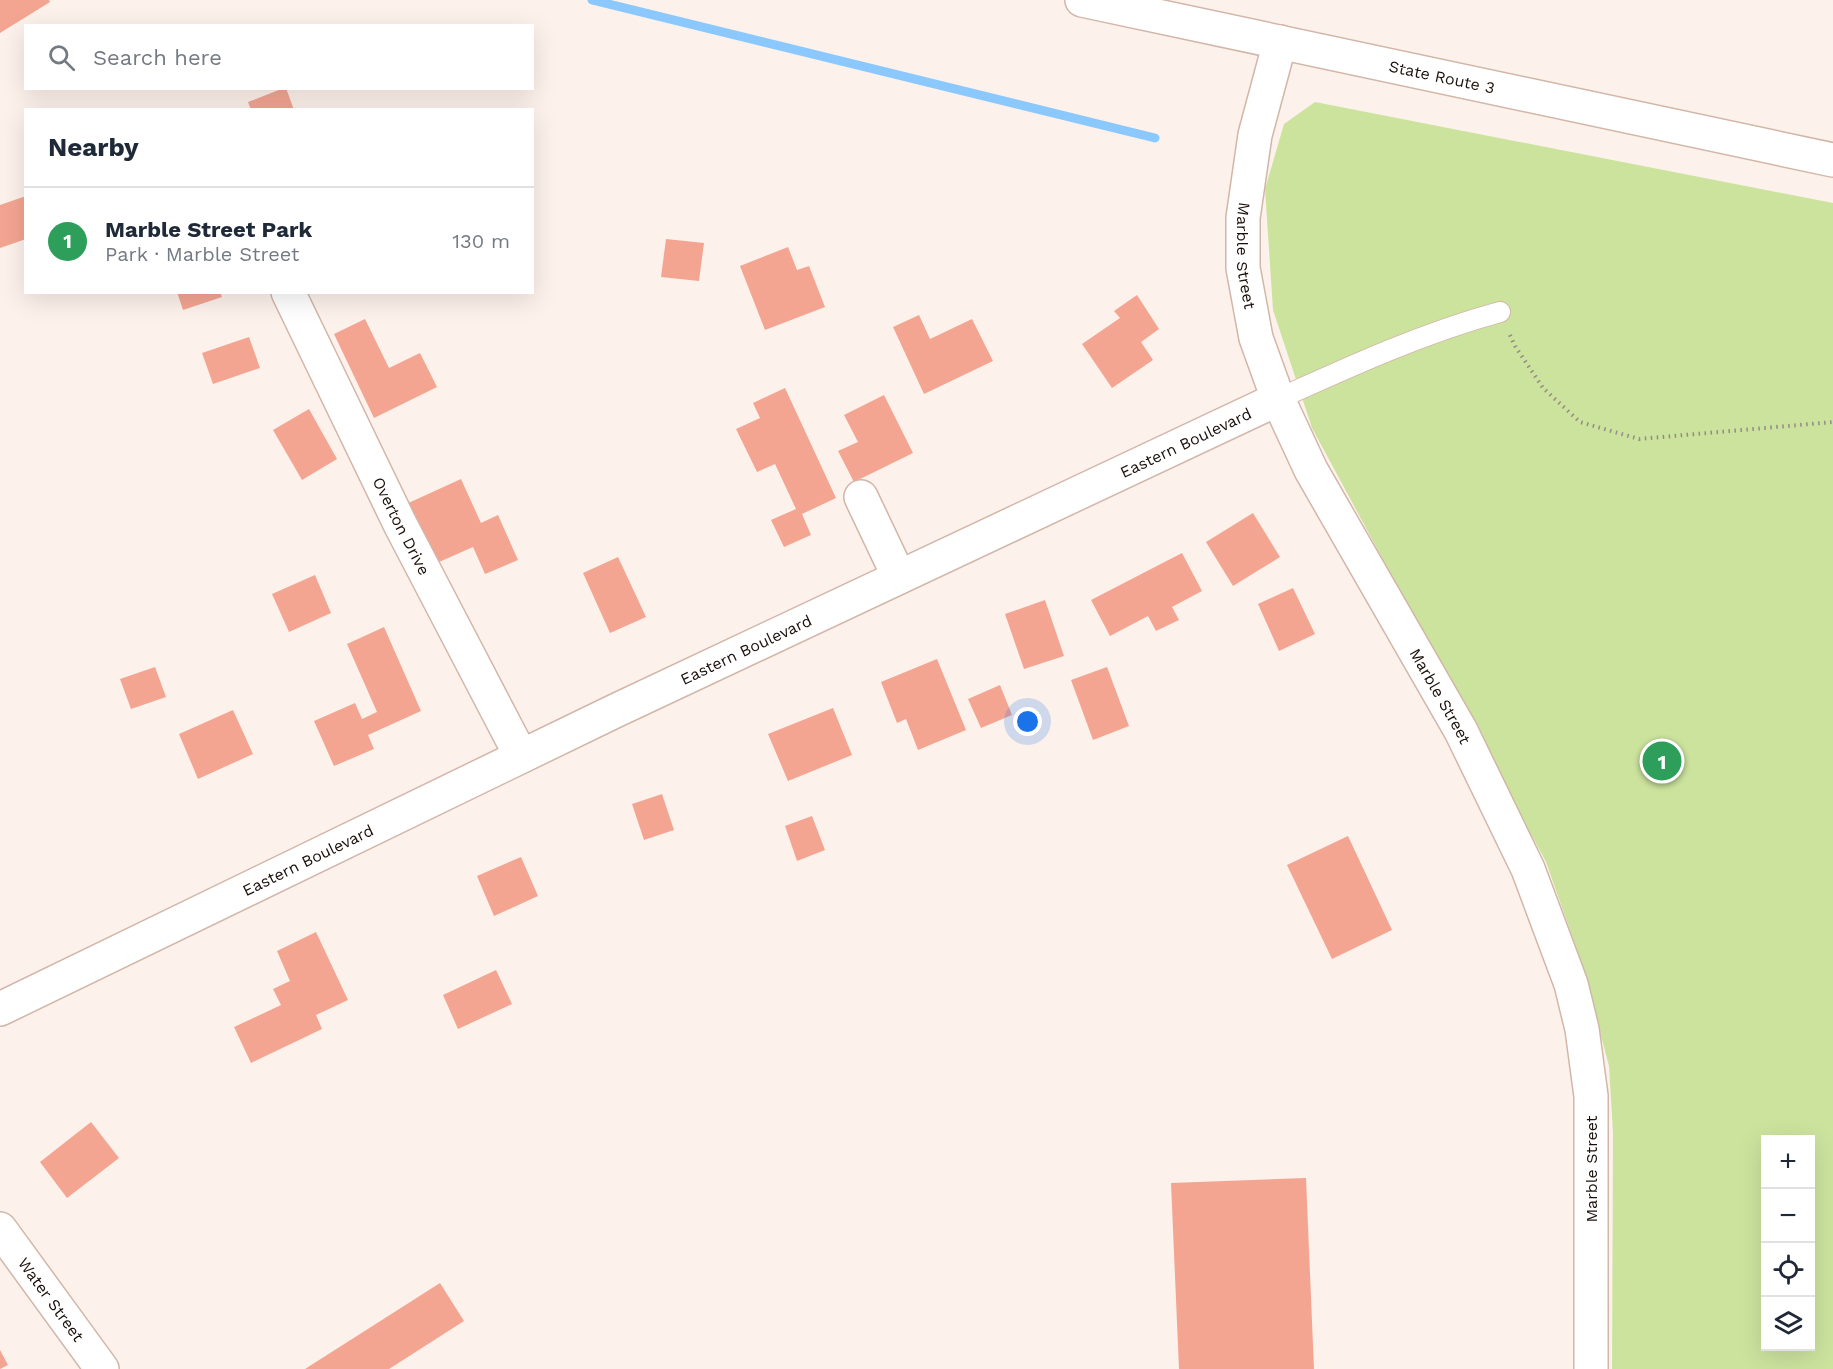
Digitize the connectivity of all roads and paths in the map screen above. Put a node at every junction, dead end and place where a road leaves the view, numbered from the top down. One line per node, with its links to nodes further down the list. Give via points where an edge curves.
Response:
1 (1082, 0): 2 (street, State Route 3)
2 (1280, 42): 3 (street, State Route 3); 6 (street, Marble Street, via 1255,135 1243,218 1244,268 1256,338)
3 (1833, 160)
4 (289, 294): 10 (street, Overton Drive, via 400,524)
5 (1500, 312): 6 (lane, Eastern Boulevard, via 1384,351); 7 (path, via 1515,346 1543,387 1580,422 1639,439)
6 (1278, 399): 9 (street, Eastern Boulevard); 14 (street, Marble Street, via 1311,470 1461,731 1528,869 1571,984 1591,1096)
7 (1833, 422)
8 (861, 497): 9 (street)
9 (898, 577): 10 (street, Eastern Boulevard)
10 (521, 756): 11 (street, Eastern Boulevard)
11 (0, 1009)
12 (0, 1229): 13 (street, Water Street)
13 (102, 1369)
14 (1591, 1369)

